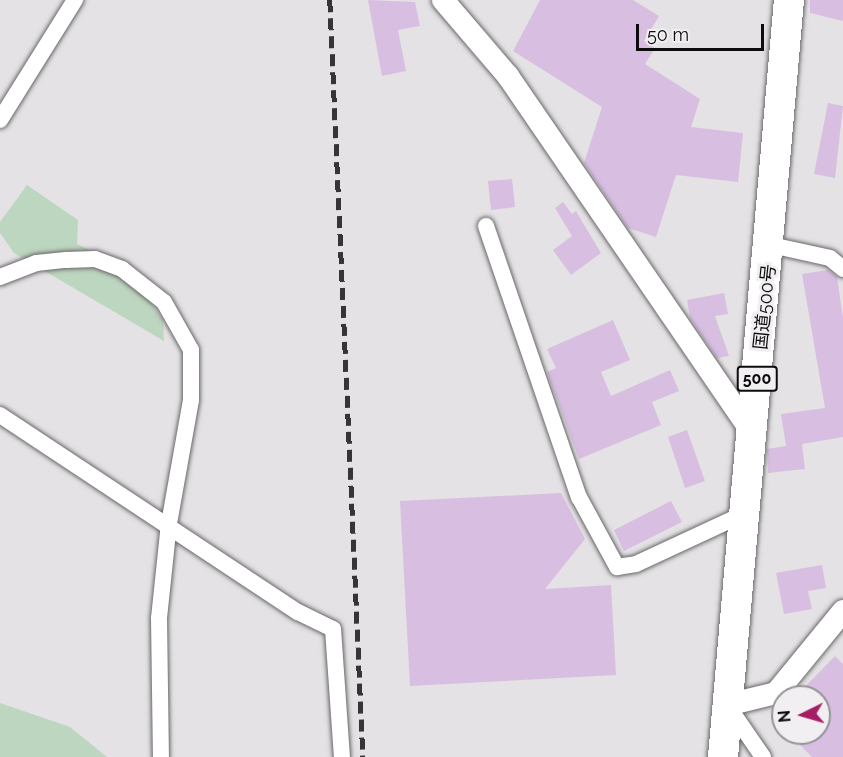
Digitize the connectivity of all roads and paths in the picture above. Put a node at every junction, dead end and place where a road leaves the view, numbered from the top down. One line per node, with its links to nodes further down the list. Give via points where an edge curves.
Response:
1 (75, 0): 4 (street)
2 (443, 0): 10 (street, via 508,76)
3 (789, 0): 6 (highway, 国道500号 / 500)
4 (0, 120)
5 (486, 226): 11 (street, via 579,497 617,567 636,564)
6 (771, 244): 7 (street, via 830,258); 10 (highway, 国道500号 / 500)
7 (843, 269)
8 (0, 277): 12 (street, via 36,263 95,260 146,284 180,324 193,373)
9 (0, 415): 12 (street)
10 (752, 433): 11 (highway, 国道500号 / 500)
11 (746, 513): 14 (highway, 国道500号 / 500)
12 (169, 523): 15 (street, via 156,664); 16 (street, via 298,612 333,629)
13 (843, 611): 14 (street, via 776,693)
14 (727, 705): 17 (highway, 国道500号 / 500); 18 (street)
15 (161, 757)
16 (342, 757)
17 (723, 757)
18 (763, 757)

